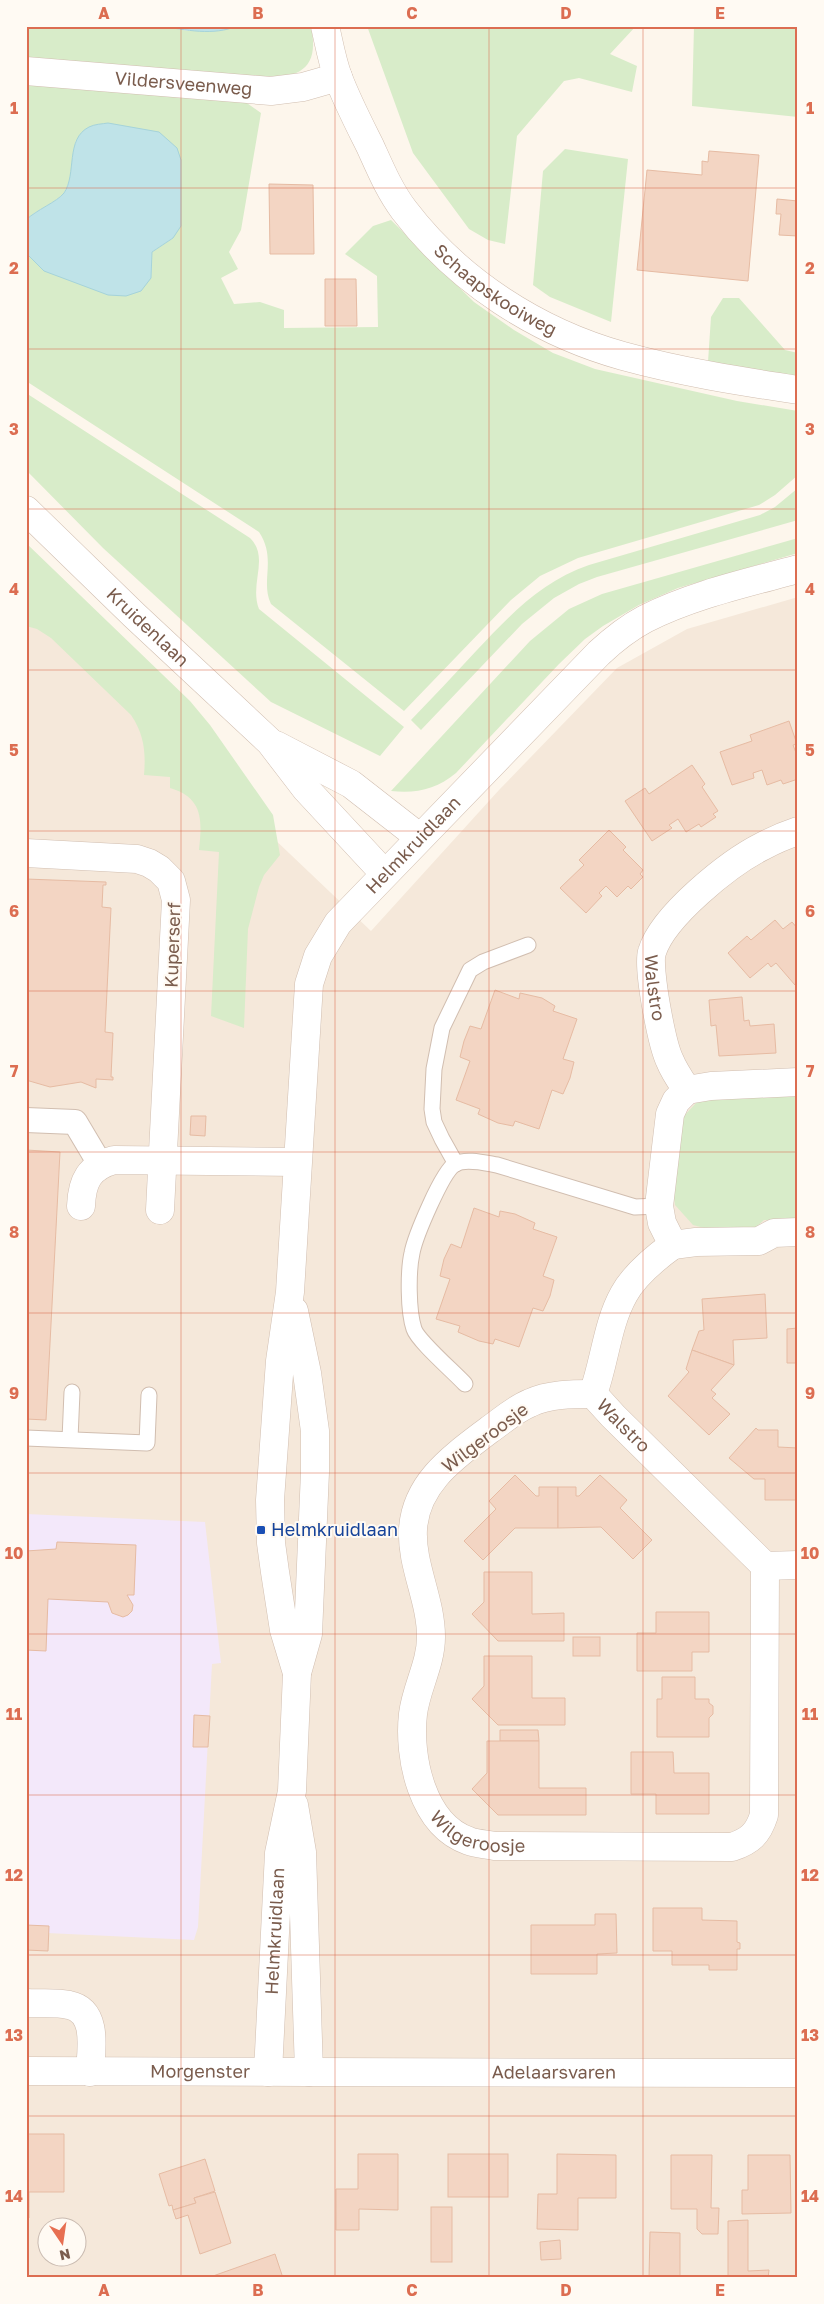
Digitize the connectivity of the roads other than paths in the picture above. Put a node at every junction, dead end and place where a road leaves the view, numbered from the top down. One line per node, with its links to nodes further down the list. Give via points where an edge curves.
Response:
1 (325, 26): 3 (street, Schaapskooiweg)
2 (26, 71): 3 (street, Vildersveenweg, via 271,91 303,87)
3 (338, 77): 4 (street, Schaapskooiweg, via 386,182 403,208 449,260 498,298 541,324 622,356 696,374)
4 (798, 390)
5 (26, 510): 7 (street, Kruidenlaan)
6 (798, 569): 9 (street, Helmkruidlaan, via 680,605 645,619 620,634)
7 (270, 742): 9 (street, Kruidenlaan, via 351,784); 11 (street, Kruidenlaan, via 306,789)
8 (798, 830): 14 (street, Walstro, via 762,846 736,863 698,893 658,936 651,954 651,973 669,1060)
9 (419, 837): 11 (street, Helmkruidlaan)
10 (26, 853): 16 (street, Kuperserf, via 137,859 159,869 171,881 176,900)
11 (384, 873): 17 (street, Helmkruidlaan, via 338,923 318,956 309,984)
12 (528, 945): 19 (lane, via 470,970 442,1028 434,1069 432,1109 438,1130)
13 (798, 1082): 14 (street)
14 (687, 1090): 21 (street, via 676,1101 670,1114)
15 (26, 1120): 18 (street, via 76,1122)
16 (162, 1162): 17 (street); 18 (street, via 114,1160); 22 (street, Kuperserf)
17 (297, 1162): 25 (street, Helmkruidlaan)
18 (100, 1164): 20 (street, via 85,1182)
19 (456, 1164): 21 (lane, via 474,1161 497,1165 634,1207); 26 (lane, via 445,1175 415,1241 410,1267 411,1318 419,1341)
20 (81, 1206)
21 (659, 1206): 24 (street, via 662,1223)
22 (160, 1210)
23 (798, 1232): 24 (street, via 774,1233 759,1241)
24 (673, 1245): 28 (street, Walstro, via 638,1275 624,1293 609,1332)
25 (290, 1292): 34 (street, Helmkruidlaan, via 315,1431 308,1634); 34 (street, Helmkruidlaan, via 277,1388 270,1509 271,1543 284,1630)
26 (466, 1384)
27 (72, 1392): 31 (lane)
28 (593, 1394): 32 (street, Walstro); 32 (street, Wilgeroosje, via 550,1397 529,1403 512,1414 444,1464 417,1508 413,1543 427,1600 431,1638 413,1713 412,1735 414,1760 424,1794 442,1823 468,1841 495,1846 732,1847 748,1841 760,1830 764,1815)
29 (149, 1395): 31 (lane, via 147,1444)
30 (26, 1438): 31 (lane)
31 (70, 1439)
32 (765, 1566): 33 (street)
33 (798, 1566)
34 (297, 1673): 35 (street, Helmkruidlaan)
35 (292, 1791): 39 (street, Helmkruidlaan, via 278,1853); 40 (street, Helmkruidlaan, via 302,1852)
36 (26, 2003): 38 (street, via 69,2005 82,2013 91,2030)
37 (26, 2071): 38 (street, Morgenster)
38 (90, 2072): 39 (street, Morgenster)
39 (268, 2072): 40 (street, Morgenster)
40 (310, 2072): 41 (street, Adelaarsvaren)
41 (798, 2073)

